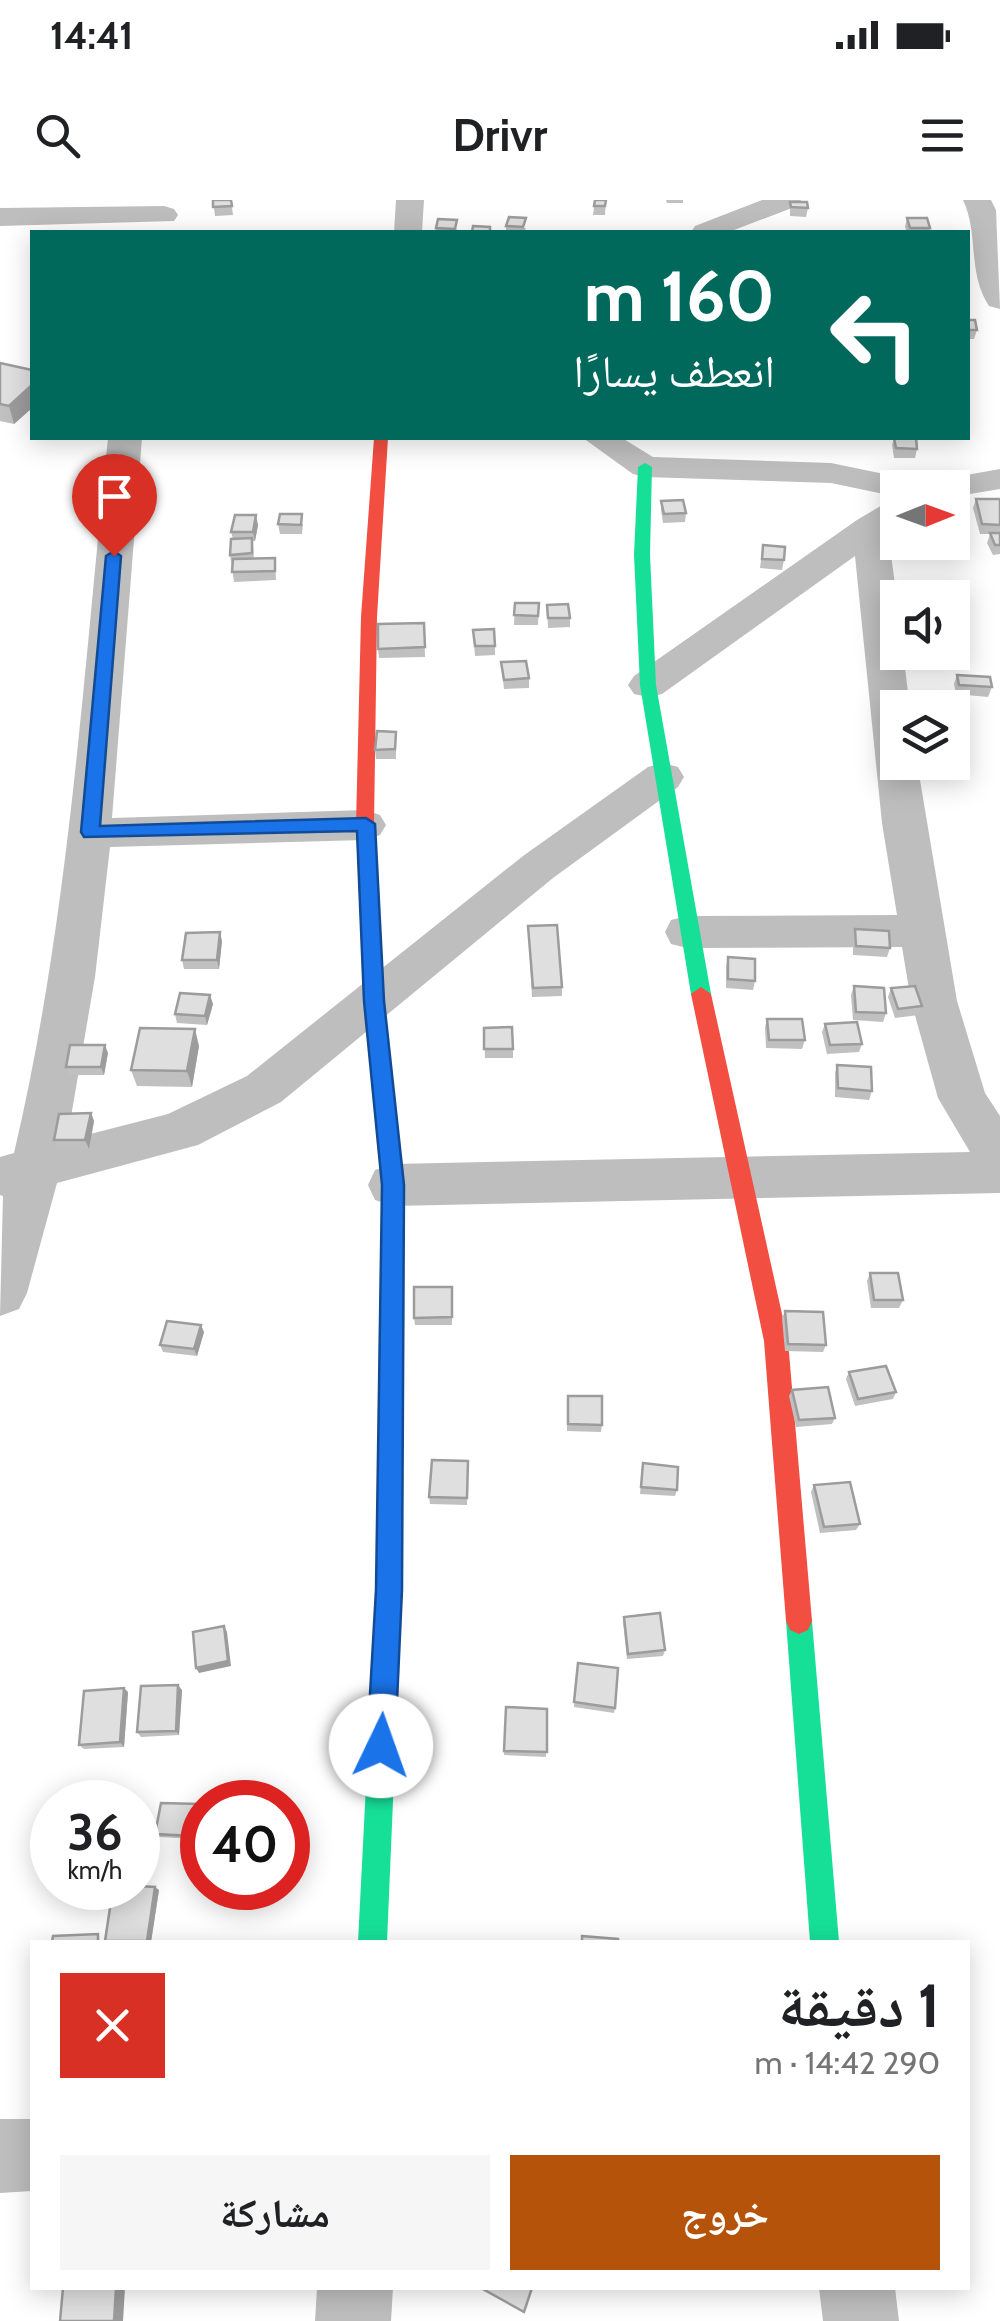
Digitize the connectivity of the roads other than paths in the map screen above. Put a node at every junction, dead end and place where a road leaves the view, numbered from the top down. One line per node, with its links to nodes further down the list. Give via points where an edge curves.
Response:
1 (410, 200): 6 (street)
2 (787, 200): 7 (street)
3 (976, 200): 8 (street)
4 (163, 216): 5 (street)
5 (0, 217)
6 (408, 230)
7 (714, 230)
8 (1000, 300)
9 (125, 440): 23 (street)
10 (381, 440): 22 (street, via 368,617)
11 (603, 440): 13 (street)
12 (803, 440): 14 (street)
13 (646, 467): 14 (street); 20 (street)
14 (818, 472): 16 (street)
15 (1000, 479): 17 (street)
16 (880, 483)
17 (970, 484)
18 (880, 522): 20 (street)
19 (887, 560): 25 (street, via 903,823)
20 (648, 685): 21 (street)
21 (663, 777): 24 (street); 26 (street)
22 (366, 824): 23 (street); 26 (street)
23 (90, 832): 29 (street, via 67,1026)
24 (687, 932): 25 (street); 30 (street)
25 (922, 932): 27 (street, via 962,1098)
26 (374, 1001): 29 (street, via 264,1089 180,1131); 31 (street)
27 (1000, 1158)
28 (1000, 1172): 30 (street)
29 (18, 1173): 32 (street)
30 (739, 1175): 31 (street); 34 (street, via 776,1341)
31 (393, 1185): 33 (street, via 389,1590)
32 (0, 1293)
33 (372, 1940)
34 (825, 1940)
35 (30, 2154): 36 (street)
36 (0, 2156)
37 (355, 2290): 39 (street)
38 (857, 2290): 40 (street)
39 (353, 2321)
40 (861, 2321)

